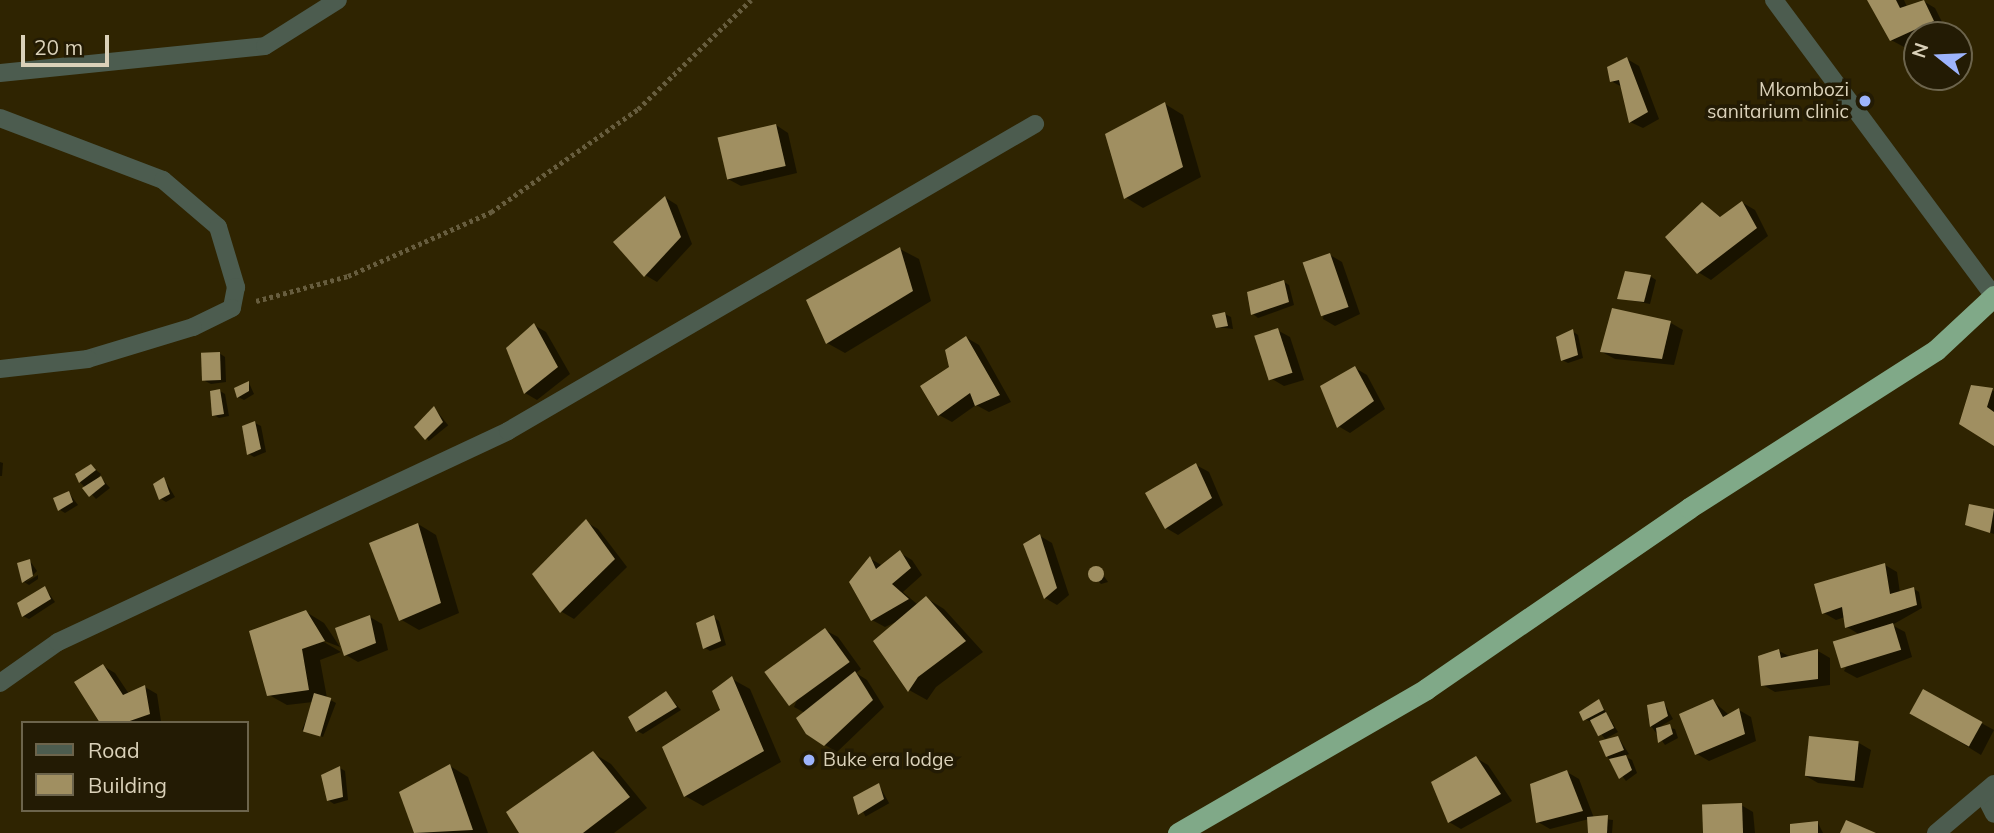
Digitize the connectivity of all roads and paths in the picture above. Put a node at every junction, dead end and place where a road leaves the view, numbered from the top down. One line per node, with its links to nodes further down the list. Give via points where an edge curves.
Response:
1 (338, 0): 4 (street, via 265,46)
2 (751, 0): 8 (path, via 638,109 491,212 348,276)
3 (1774, 0): 7 (street)
4 (0, 73)
5 (0, 118): 8 (street, via 163,180 218,227 236,287)
6 (1035, 124): 10 (street, via 508,431 58,642)
7 (1994, 296): 13 (highway, via 1936,350 1689,508 1426,689)
8 (232, 308): 9 (street, via 193,327 88,359)
9 (0, 369)
10 (0, 683)
11 (1989, 789): 12 (street); 14 (street)
12 (1994, 814)
13 (1178, 833)
14 (1936, 833)

